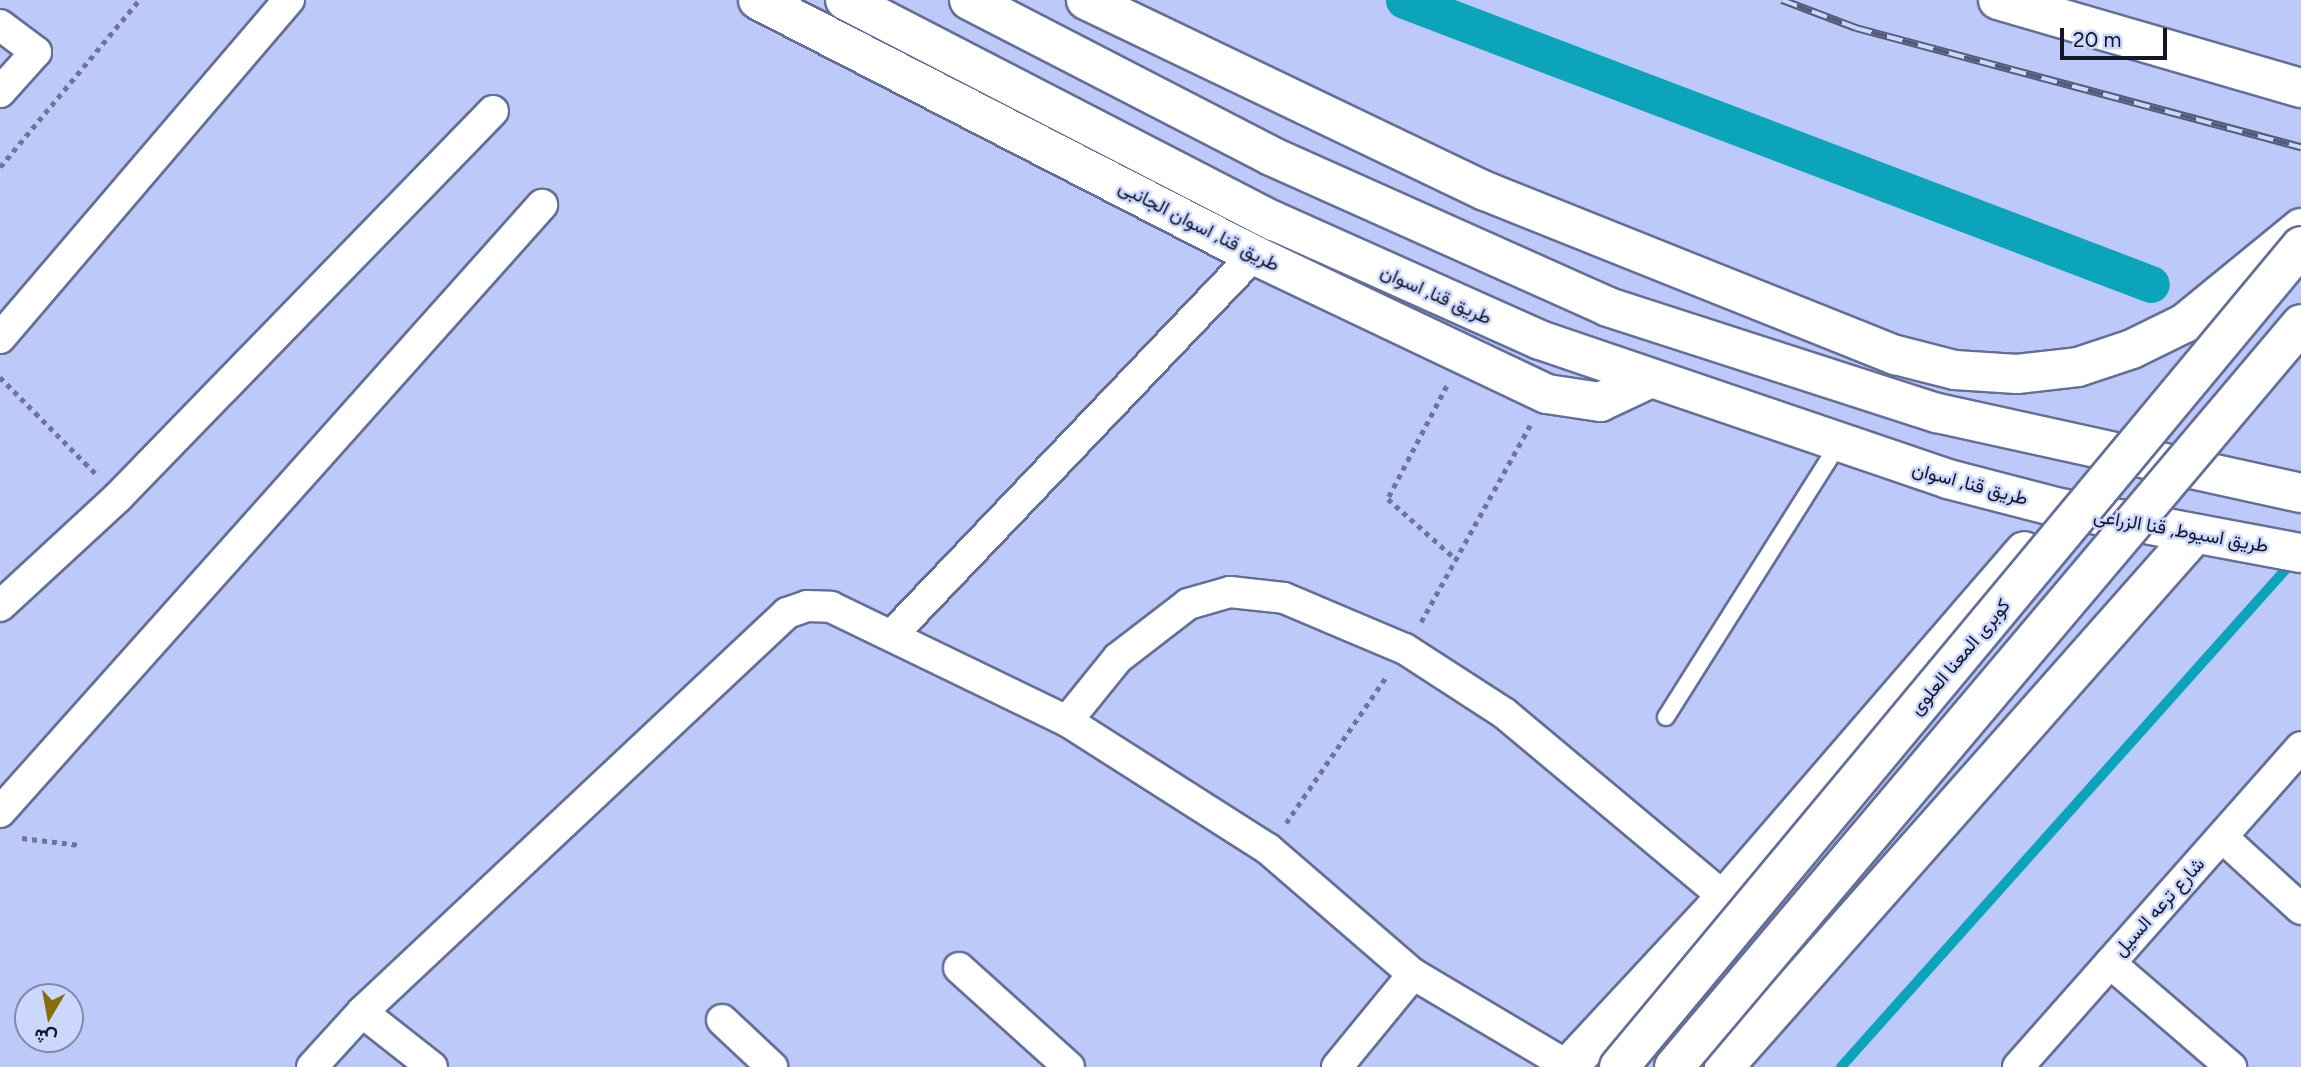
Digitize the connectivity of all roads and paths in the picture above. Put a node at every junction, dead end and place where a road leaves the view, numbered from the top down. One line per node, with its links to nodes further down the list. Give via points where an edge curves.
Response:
1 (139, 0): 12 (path)
2 (289, 0): 18 (street)
3 (758, 0): 16 (main road, طريق قنا, اسوان الجانبى)
4 (845, 0): 21 (main road, طريق قنا, اسوان, via 1275,221 1540,340)
5 (969, 0): 24 (main road, via 1271,156 1608,307 1784,368)
6 (1086, 0): 14 (main road, via 1485,191 1896,355 1955,370 2017,374 2078,368 2185,323)
7 (1998, 0): 9 (main road)
8 (0, 25): 10 (street, via 36,52)
9 (2301, 88)
10 (0, 92)
11 (493, 111): 26 (street)
12 (0, 167)
13 (542, 205): 37 (street)
14 (2301, 228)
15 (2301, 246): 54 (main road, كوبرى المعنا العلوى, bridge)
16 (1254, 255): 19 (main road, طريق قنا, اسوان الجانبى); 32 (street)
17 (2301, 324): 55 (main road, bridge)
18 (0, 338)
19 (1464, 355): 22 (main road, طريق قنا, اسوان الجانبى); 30 (path, via 1388,499)
20 (0, 377): 26 (path)
21 (1649, 379): 22 (main road, طريق قنا, اسوان الجانبى, via 1600,402); 23 (main road, طريق قنا, اسوان)
22 (1547, 394): 30 (path)
23 (1837, 446): 27 (main road, طريق قنا, اسوان); 34 (lane)
24 (2106, 452): 25 (main road); 27 (main road)
25 (2301, 494)
26 (118, 497): 31 (street)
27 (2060, 508): 28 (main road, طريق اسيوط, قنا الزراعى); 41 (main road)
28 (2194, 536): 29 (main road, طريق اسيوط, قنا الزراعى); 56 (main road)
29 (2301, 553)
30 (1457, 560): 33 (path)
31 (0, 606)
32 (892, 635): 35 (street); 46 (street, via 831,607 787,613)
33 (1405, 649): 35 (street, via 1284,598 1230,592 1188,604 1156,625 1118,658); 40 (path); 41 (street, via 1504,713)
34 (1666, 717)
35 (1067, 721): 40 (street)
36 (2301, 747): 38 (street, شارع ترعه السيل)
37 (7, 825): 39 (path)
38 (2222, 837): 42 (street); 43 (street, شارع ترعه السيل)
39 (80, 845)
40 (1268, 849): 45 (street)
41 (1726, 898): 53 (main road)
42 (2301, 909)
43 (2110, 963): 57 (street, شارع ترعه السيل); 58 (street)
44 (959, 968): 51 (street)
45 (1413, 974): 52 (street); 53 (street)
46 (362, 1012): 48 (street); 49 (street)
47 (722, 1020): 50 (street)
48 (312, 1067)
49 (432, 1067)
50 (772, 1067)
51 (1069, 1067)
52 (1336, 1067)
53 (1568, 1067)
54 (1619, 1067)
55 (1674, 1067)
56 (1724, 1067)
57 (2018, 1067)
58 (2231, 1067)

